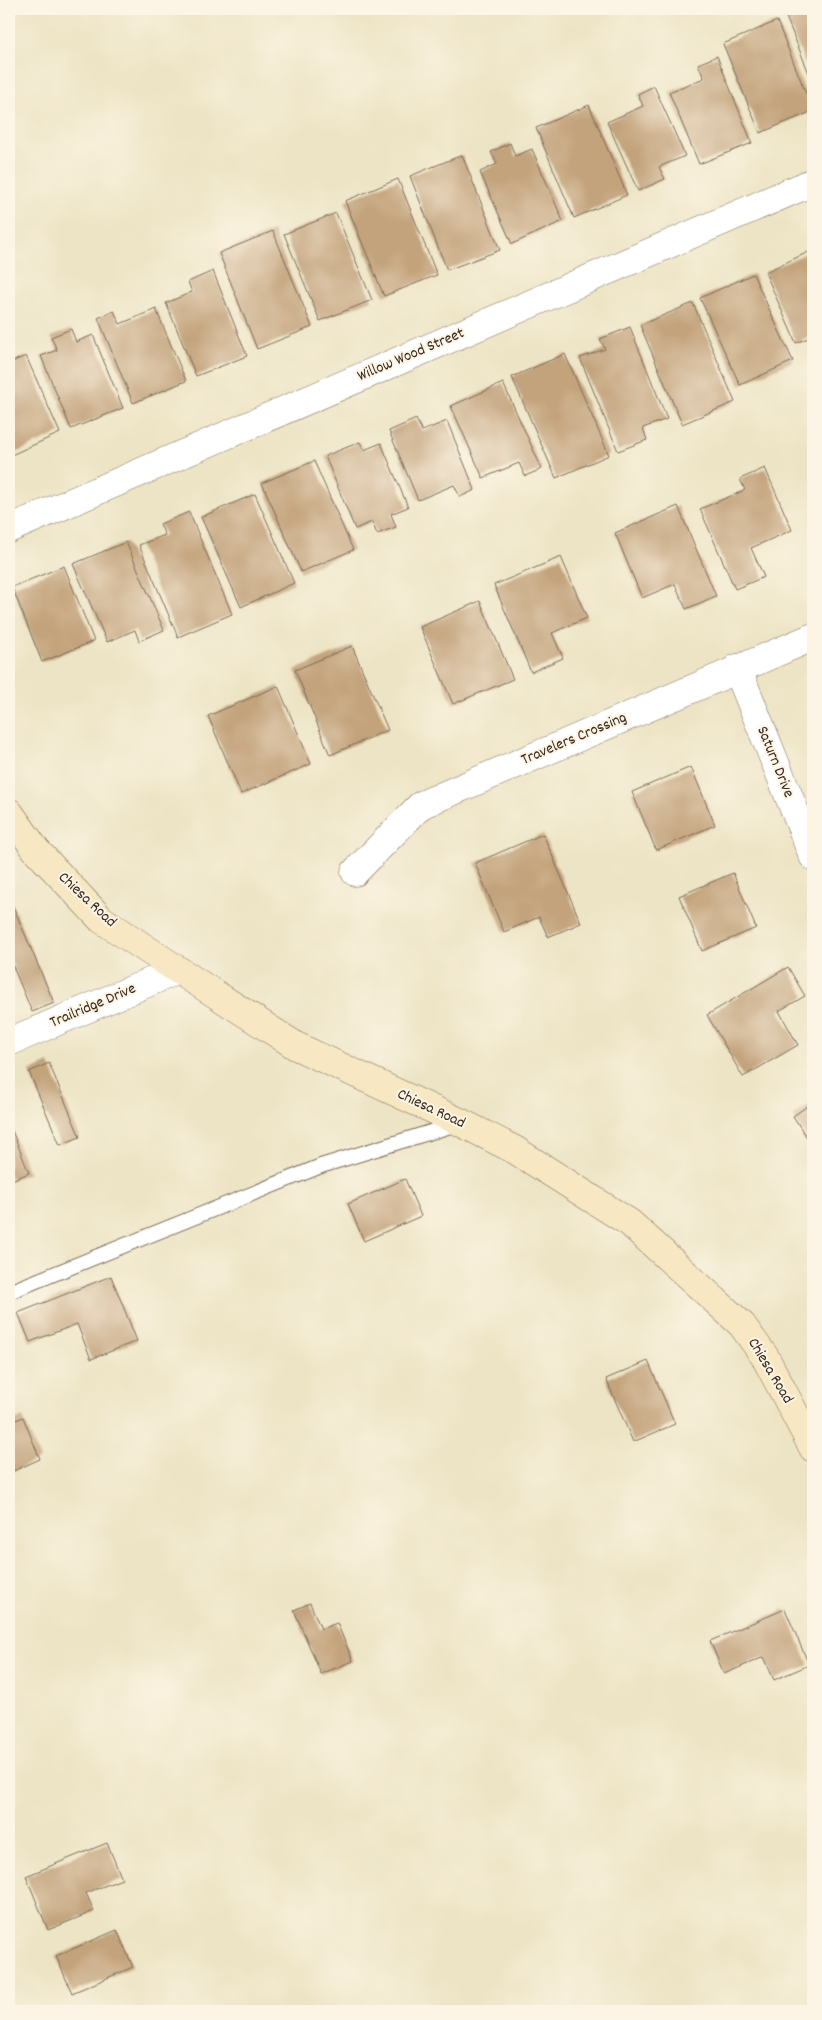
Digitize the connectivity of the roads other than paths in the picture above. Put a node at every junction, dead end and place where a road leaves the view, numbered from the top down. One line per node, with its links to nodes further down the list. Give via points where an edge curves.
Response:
1 (813, 182): 2 (street, Willow Wood Street)
2 (9, 528)
3 (813, 637): 4 (street, Travelers Crossing)
4 (736, 668): 6 (street, Saturn Drive); 7 (street, Travelers Crossing, via 421,804)
5 (9, 812): 8 (main road, Chiesa Road, via 36,850 102,919)
6 (813, 856)
7 (355, 872)
8 (178, 970): 9 (street, Trailridge Drive); 10 (main road, Chiesa Road, via 296,1046)
9 (9, 1042)
10 (462, 1123): 11 (lane, via 321,1166); 12 (main road, Chiesa Road, via 515,1150 630,1223 742,1325 765,1357)
11 (9, 1292)
12 (813, 1448)

